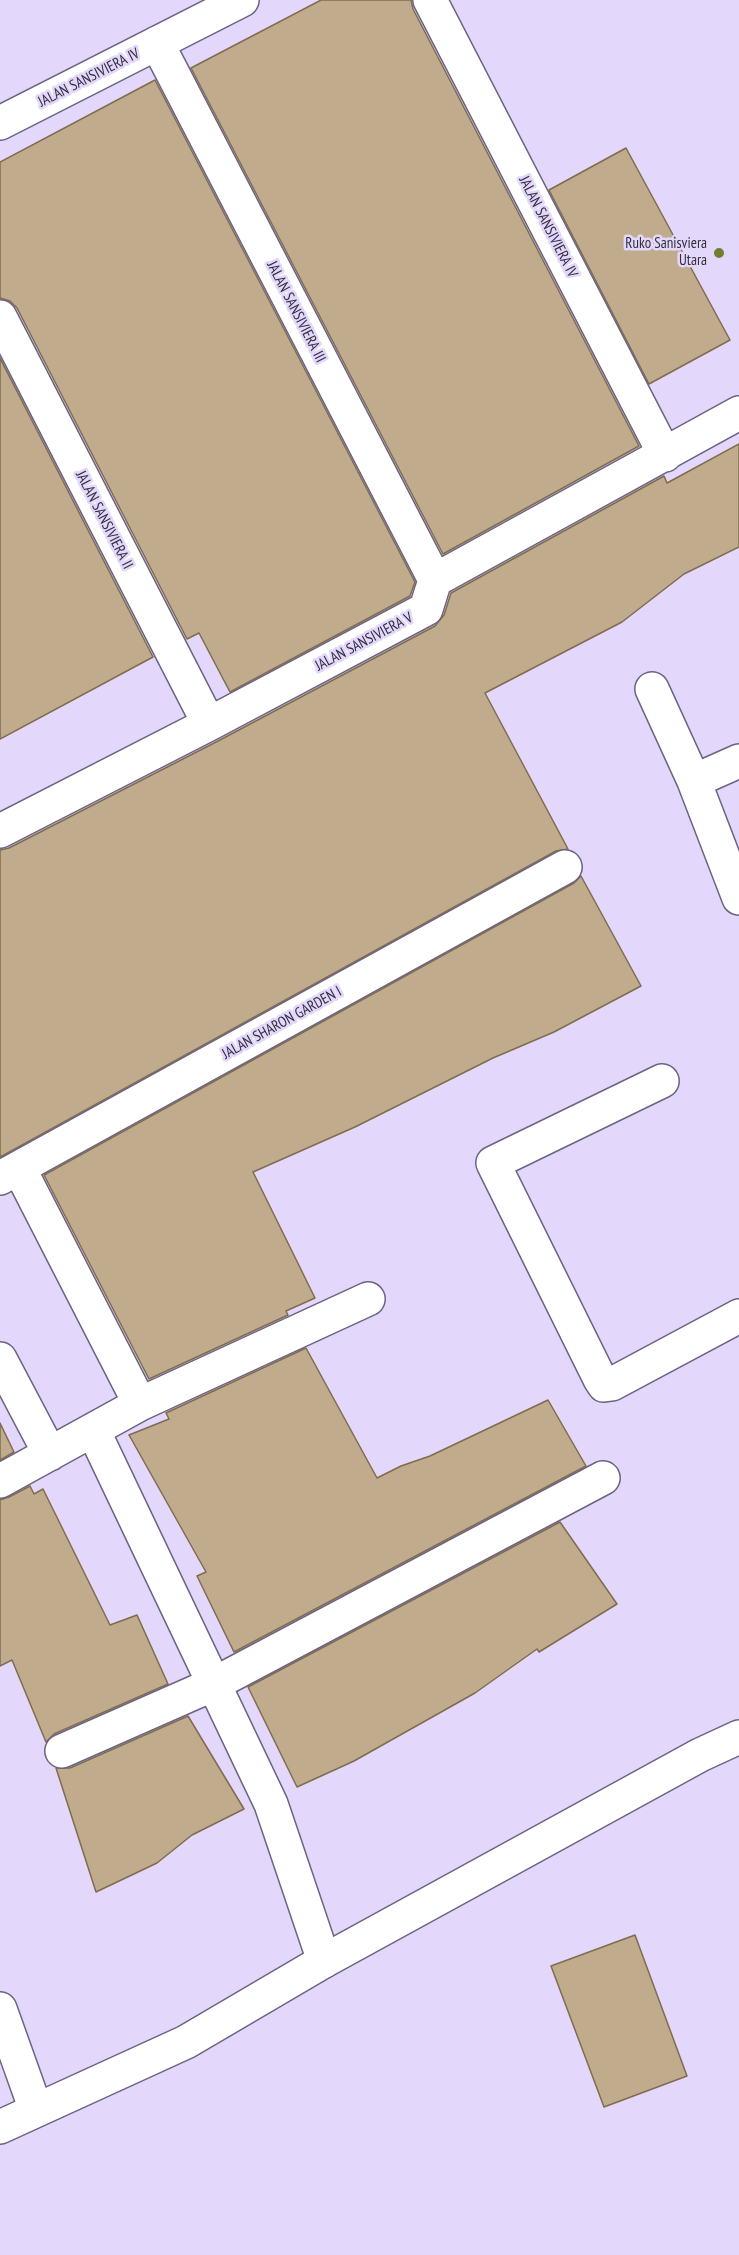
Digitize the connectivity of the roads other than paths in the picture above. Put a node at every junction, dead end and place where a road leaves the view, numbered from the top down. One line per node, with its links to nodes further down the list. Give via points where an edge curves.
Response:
1 (242, 0): 3 (street, JALAN SANSIVIERA IV)
2 (430, 0): 7 (street, JALAN SANSIVIERA IV)
3 (157, 43): 4 (street, JALAN SANSIVIERA IV); 8 (street, JALAN SANSIVIERA III)
4 (0, 123)
5 (0, 316): 10 (street, JALAN SANSIVIERA II)
6 (739, 413): 7 (street)
7 (665, 455): 8 (street)
8 (435, 580): 10 (street, JALAN SANSIVIERA V, via 426,609)
9 (652, 689): 12 (street)
10 (209, 724): 13 (street, JALAN SANSIVIERA V)
11 (739, 760): 12 (street)
12 (694, 781): 15 (street)
13 (0, 831)
14 (565, 867): 17 (street, JALAN SHARON GARDEN I)
15 (739, 898)
16 (662, 1080): 19 (street, via 493,1163 604,1385)
17 (10, 1173): 21 (street)
18 (368, 1299): 21 (street)
19 (739, 1316)
20 (0, 1359): 23 (street)
21 (140, 1404): 22 (street)
22 (93, 1430): 23 (street); 26 (street)
23 (50, 1454): 25 (street)
24 (603, 1478): 26 (street)
25 (0, 1481)
26 (214, 1684): 28 (street); 29 (street, via 271,1804)
27 (739, 1737): 29 (street)
28 (62, 1751)
29 (324, 1961): 31 (street, via 186,2042)
30 (0, 2009): 31 (street)
31 (36, 2110): 32 (street)
32 (0, 2127)

